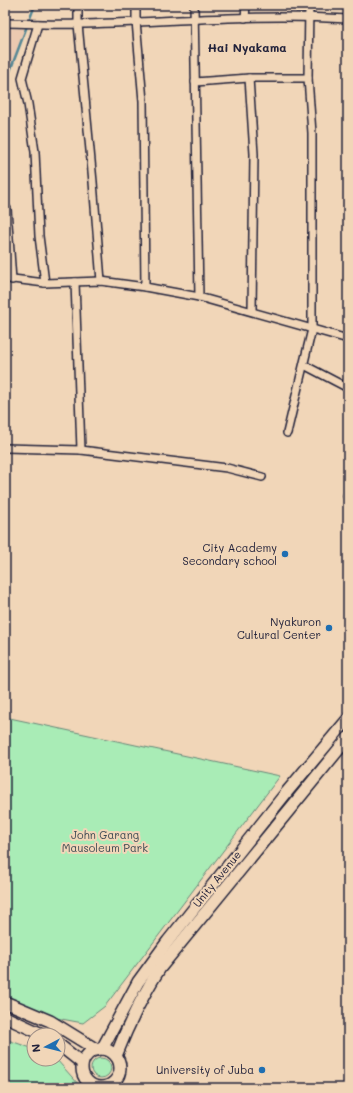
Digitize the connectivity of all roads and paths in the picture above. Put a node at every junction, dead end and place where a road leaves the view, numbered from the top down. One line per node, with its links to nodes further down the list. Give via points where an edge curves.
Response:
1 (78, 5): 13 (street)
2 (136, 5): 10 (street)
3 (194, 5): 8 (street)
4 (246, 5): 7 (street)
5 (309, 5): 6 (street)
6 (309, 17): 7 (street); 9 (street); 15 (street)
7 (245, 18): 8 (street)
8 (195, 19): 10 (street); 16 (street)
9 (348, 19)
10 (136, 21): 13 (street); 22 (street, via 143,100)
11 (5, 23): 12 (street)
12 (38, 24): 13 (street); 21 (street, via 22,78 35,152 39,236)
13 (78, 24): 19 (street)
14 (249, 78): 15 (street); 16 (street); 24 (street, via 254,154)
15 (308, 78): 25 (street, via 312,133)
16 (195, 82): 23 (street)
17 (7, 209): 18 (street)
18 (8, 279): 21 (street)
19 (101, 281): 20 (street); 22 (street)
20 (75, 282): 21 (street); 31 (street)
21 (45, 283)
22 (145, 287): 23 (street)
23 (199, 297): 24 (street)
24 (252, 311): 25 (street)
25 (312, 329): 26 (street); 27 (street)
26 (348, 339)
27 (304, 365): 28 (street); 29 (street)
28 (348, 388)
29 (287, 433)
30 (5, 448): 31 (street)
31 (80, 450): 32 (street, via 227,468)
32 (262, 477)
33 (348, 719): 38 (main road, Unity Avenue, via 168,941 129,998)
34 (348, 738): 40 (main road, Unity Avenue, via 160,968 142,996)
35 (5, 1002): 38 (main road, via 50,1021)
36 (5, 1017): 37 (main road)
37 (27, 1027)
38 (99, 1049): 40 (main road); 41 (main road, via 88,1054)
39 (66, 1050): 41 (main road)
40 (116, 1056): 42 (main road, via 120,1067)
41 (82, 1063): 43 (main road)
42 (120, 1083): 44 (main road)
43 (84, 1084): 44 (main road)
44 (103, 1088)

